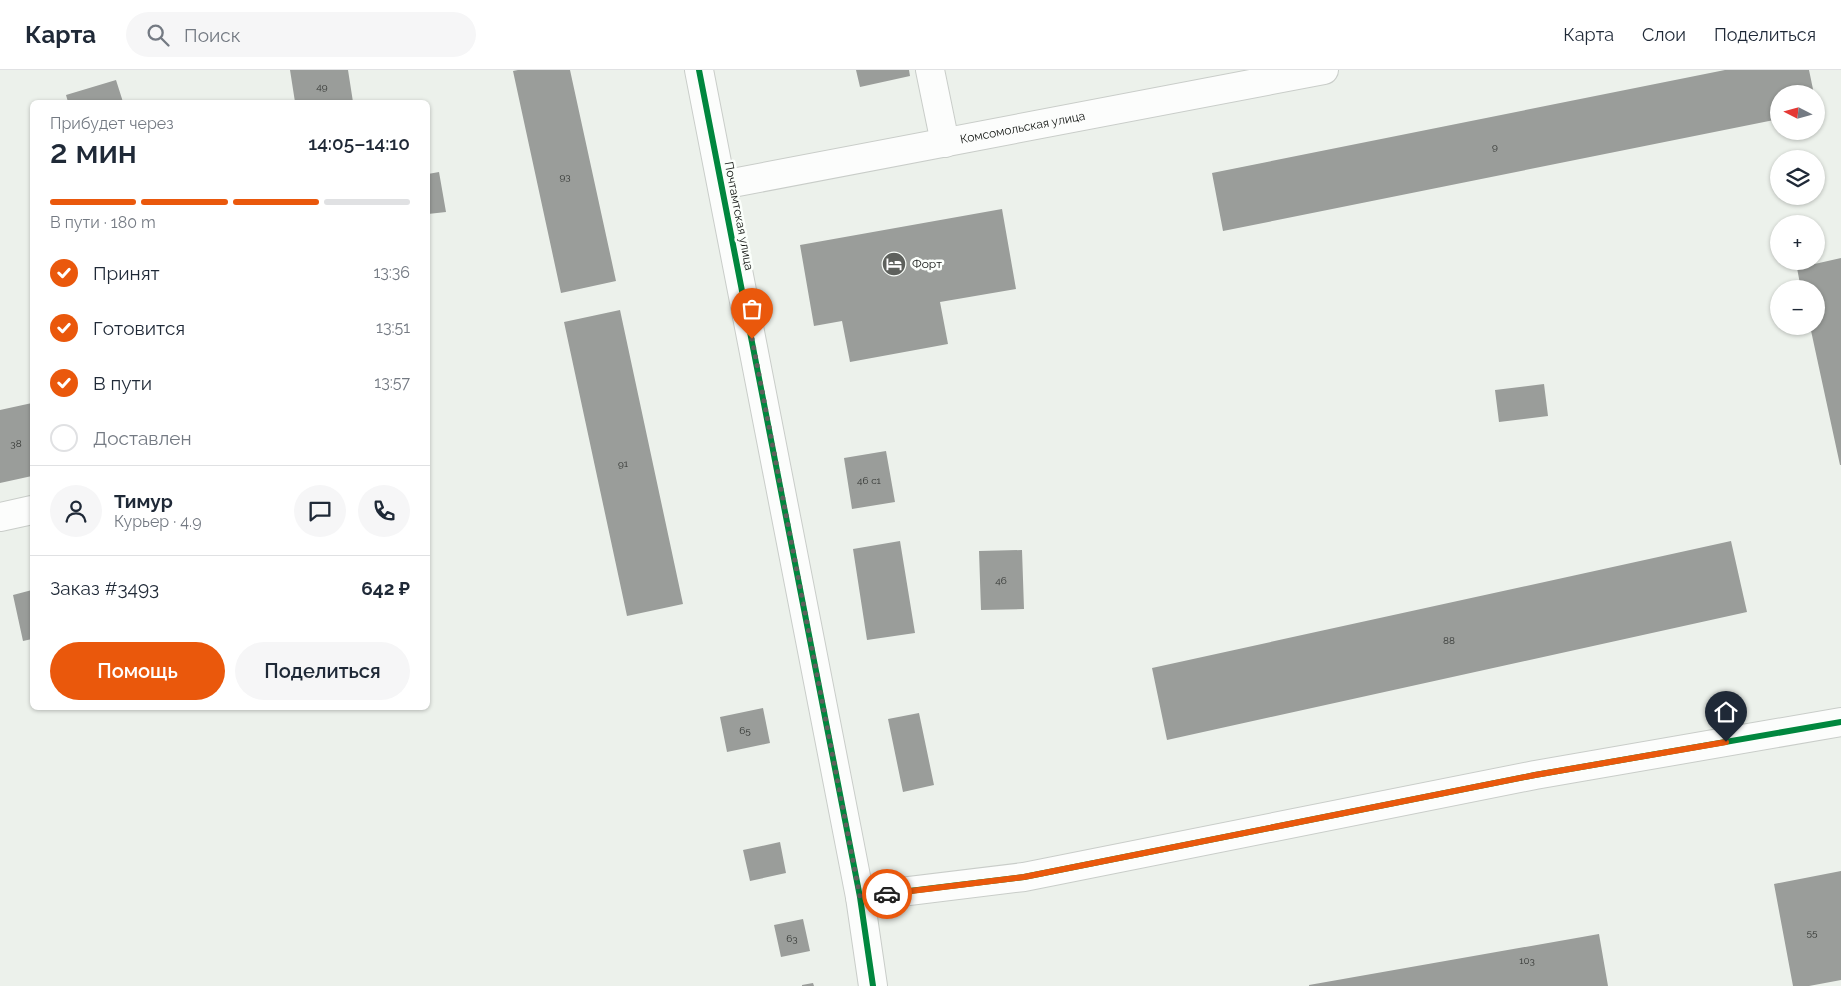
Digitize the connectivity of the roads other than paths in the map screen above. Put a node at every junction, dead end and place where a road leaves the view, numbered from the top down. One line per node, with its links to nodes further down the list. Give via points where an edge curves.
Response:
1 (699, 70): 5 (street, Почтамтская улица)
2 (930, 70): 4 (street)
3 (1324, 70): 4 (street, Комсомольская улица)
4 (945, 142): 5 (street, Комсомольская улица)
5 (722, 185): 9 (street, Почтамтская улица)
6 (30, 510): 7 (street)
7 (0, 517)
8 (1841, 722): 9 (street, via 1535,775 1024,877)
9 (860, 897): 10 (street, Почтамтская улица)
10 (873, 986)

